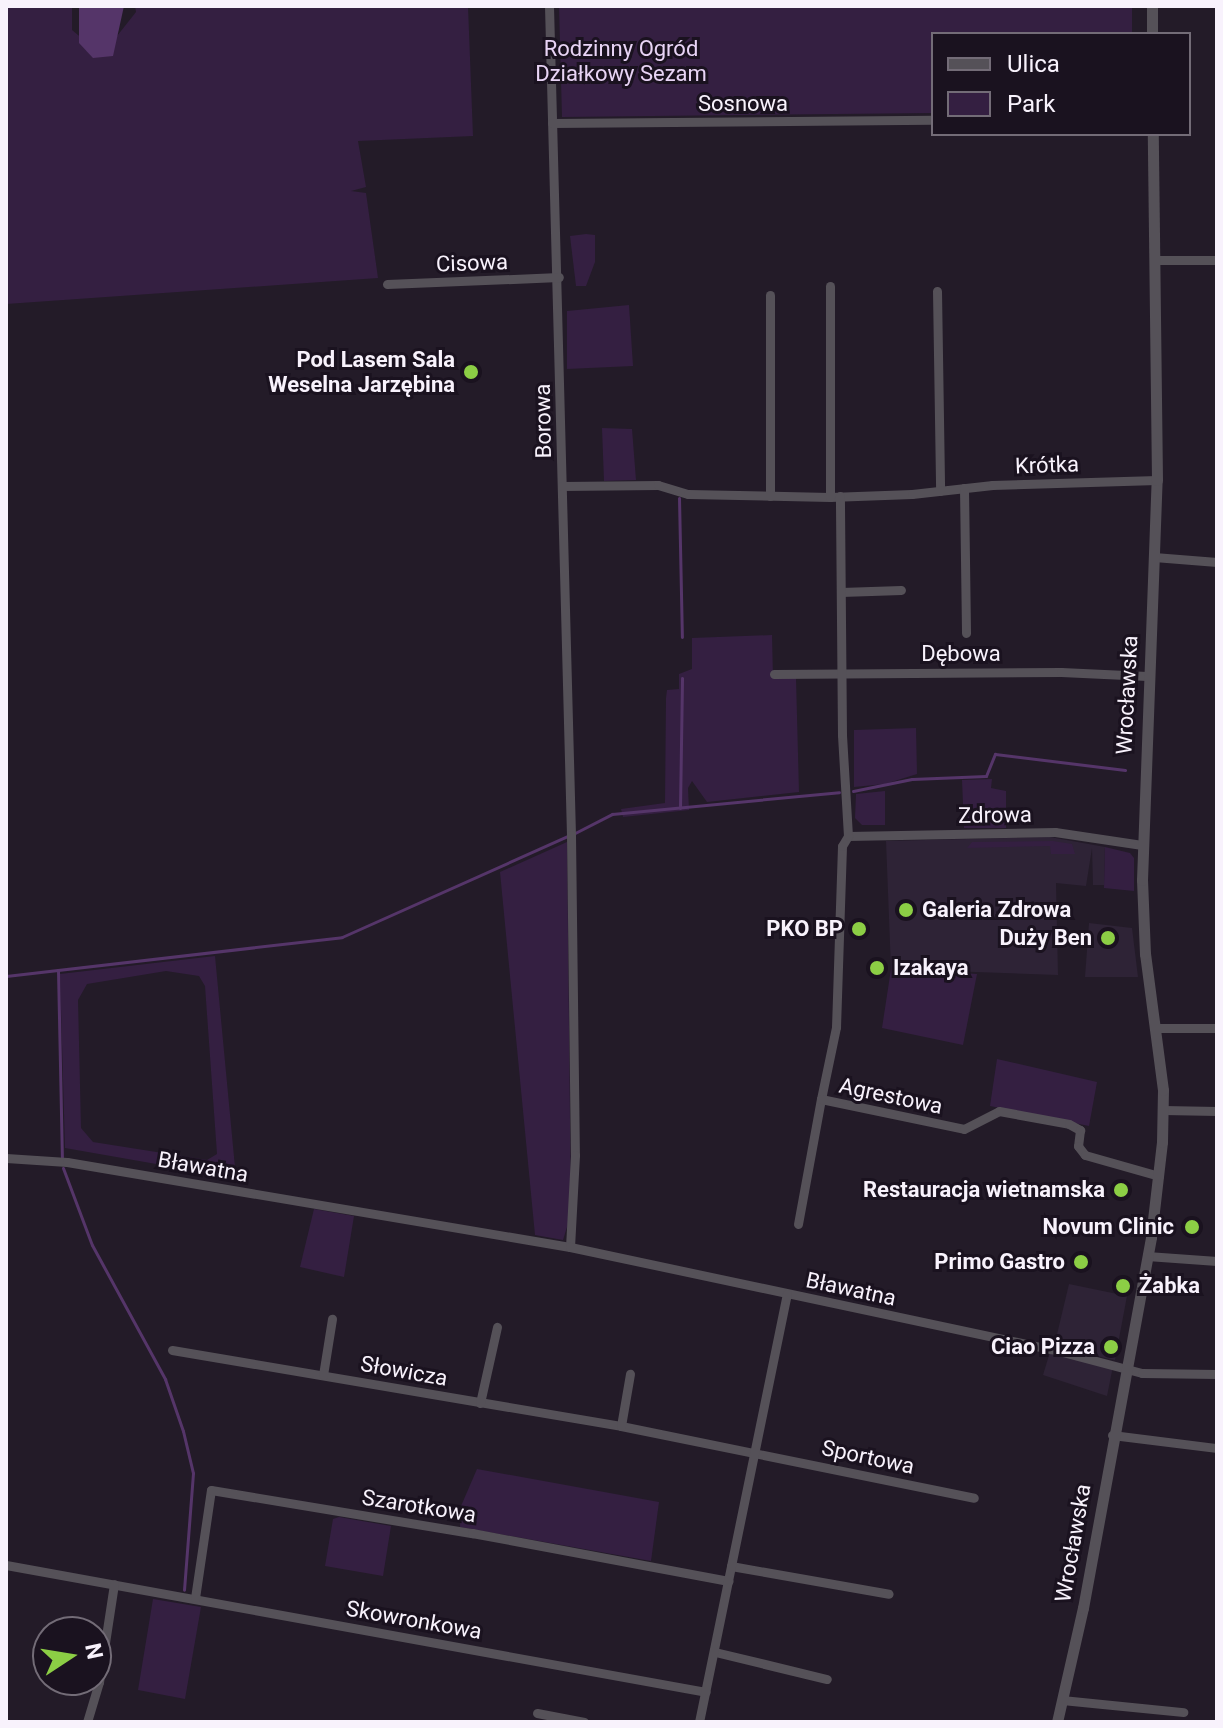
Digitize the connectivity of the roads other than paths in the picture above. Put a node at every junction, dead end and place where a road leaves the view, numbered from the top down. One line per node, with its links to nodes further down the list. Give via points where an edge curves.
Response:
1 (549, 6): 5 (street, Borowa)
2 (1152, 6): 3 (street)
3 (1152, 32)
4 (931, 120): 5 (street, Sosnowa)
5 (552, 123): 9 (street, Borowa)
6 (1153, 136): 7 (street, Wrocławska)
7 (1155, 260): 8 (street); 14 (street, Wrocławska)
8 (1217, 260)
9 (559, 277): 10 (street, Cisowa); 15 (street, Borowa)
10 (387, 284)
11 (830, 286): 19 (street)
12 (937, 291): 17 (street)
13 (770, 295): 18 (street)
14 (1157, 480): 16 (street, Krótka); 20 (street, Wrocławska)
15 (562, 486): 18 (street, Krótka, via 666,486 688,494); 38 (street, Borowa, via 575,1155)
16 (964, 488): 17 (street, Krótka); 24 (street)
17 (940, 491): 19 (street, Krótka)
18 (770, 496): 19 (street, Krótka)
19 (835, 496): 23 (street)
20 (1154, 557): 21 (street); 27 (street, Wrocławska)
21 (1217, 562)
22 (901, 590): 23 (street)
23 (841, 592): 25 (street)
24 (966, 633)
25 (841, 673): 26 (street, Dębowa); 27 (street, Dębowa); 28 (street, Agrestowa)
26 (774, 674)
27 (1147, 676): 29 (street, Wrocławska)
28 (848, 836): 29 (street, Zdrowa, via 1055,832); 32 (street, Agrestowa, via 842,846 836,1027)
29 (1142, 845): 30 (street, Wrocławska, via 1145,954)
30 (1154, 1028): 31 (street); 33 (street, Wrocławska)
31 (1217, 1028)
32 (821, 1099): 36 (street, Agrestowa, via 964,1129 999,1111 1069,1124 1080,1130 1078,1146 1085,1155); 37 (street, Agrestowa)
33 (1163, 1110): 34 (street); 36 (street, Wrocławska)
34 (1217, 1111)
35 (6, 1158): 38 (street, Bławatna, via 67,1162)
36 (1159, 1176): 39 (street, Wrocławska)
37 (798, 1224)
38 (570, 1247): 41 (street, Bławatna)
39 (1147, 1256): 40 (street); 45 (street, Wrocławska)
40 (1217, 1261)
41 (787, 1294): 45 (street, Bławatna); 53 (street)
42 (332, 1319): 48 (street)
43 (497, 1327): 49 (street)
44 (172, 1350): 48 (street, Słowicza)
45 (1124, 1369): 47 (street); 51 (street, Wrocławska)
46 (630, 1374): 50 (street)
47 (1217, 1374)
48 (323, 1375): 49 (street, Słowicza)
49 (480, 1403): 50 (street, Słowicza)
50 (621, 1426): 53 (street, Słowicza)
51 (1112, 1435): 52 (street); 64 (street, Wrocławska)
52 (1217, 1448)
53 (753, 1452): 54 (street, Sportowa); 56 (street)
54 (974, 1498)
55 (6, 1565): 58 (street, Skowronkowa)
56 (731, 1566): 57 (street); 59 (street)
57 (729, 1581): 60 (street, Szarotkowa, via 211,1490); 61 (street)
58 (114, 1584): 60 (street, Skowronkowa); 67 (street, via 99,1682)
59 (889, 1594)
60 (195, 1598): 63 (street, Skowronkowa)
61 (715, 1652): 62 (street); 63 (street)
62 (827, 1679)
63 (706, 1692): 69 (street)
64 (1062, 1700): 65 (street); 70 (street, Wrocławska)
65 (1183, 1712)
66 (537, 1713): 68 (street)
67 (87, 1722)
68 (584, 1722)
69 (699, 1722)
70 (1057, 1722)

